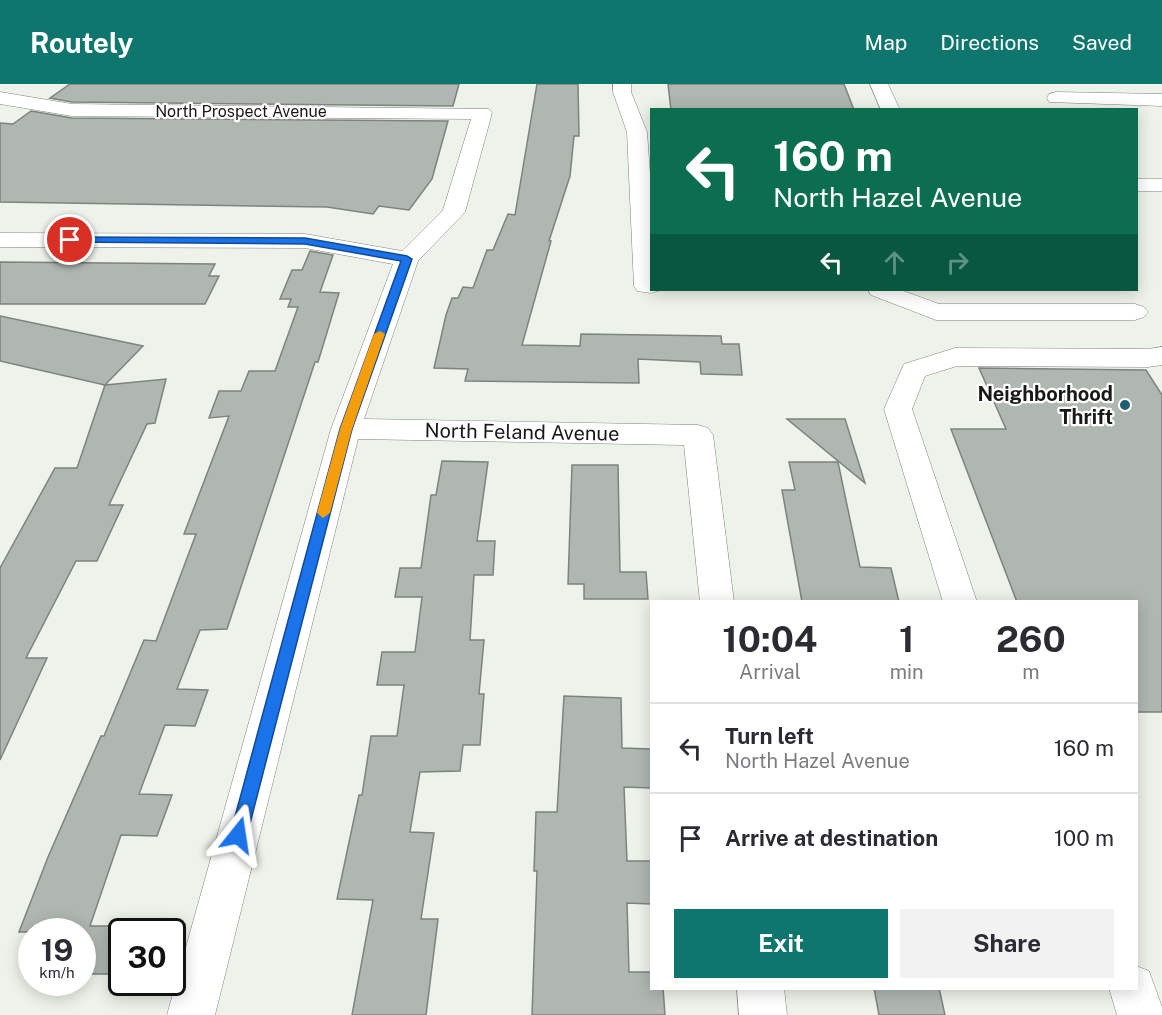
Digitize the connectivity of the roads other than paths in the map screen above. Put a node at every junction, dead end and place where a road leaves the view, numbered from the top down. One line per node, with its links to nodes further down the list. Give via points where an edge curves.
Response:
1 (622, 84): 11 (street, via 637,132 646,286)
2 (879, 84): 6 (street)
3 (1055, 97): 5 (street)
4 (0, 98): 10 (street, North Prospect Avenue, via 72,110 482,113 454,212)
5 (1162, 100)
6 (890, 108)
7 (1138, 185): 8 (street)
8 (1162, 185)
9 (0, 240): 10 (street, via 305,241)
10 (407, 259): 17 (street)
11 (650, 286)
12 (883, 291): 14 (street, via 936,312)
13 (1121, 291): 14 (street)
14 (1135, 312): 15 (street)
15 (1162, 345)
16 (1162, 356): 19 (street, via 955,357 914,370 898,409)
17 (346, 429): 18 (street, North Feland Avenue, via 698,435); 22 (street)
18 (717, 600)
19 (959, 600)
20 (760, 990): 23 (street)
21 (1133, 990): 24 (street)
22 (191, 1015)
23 (763, 1015)
24 (1141, 1015)

